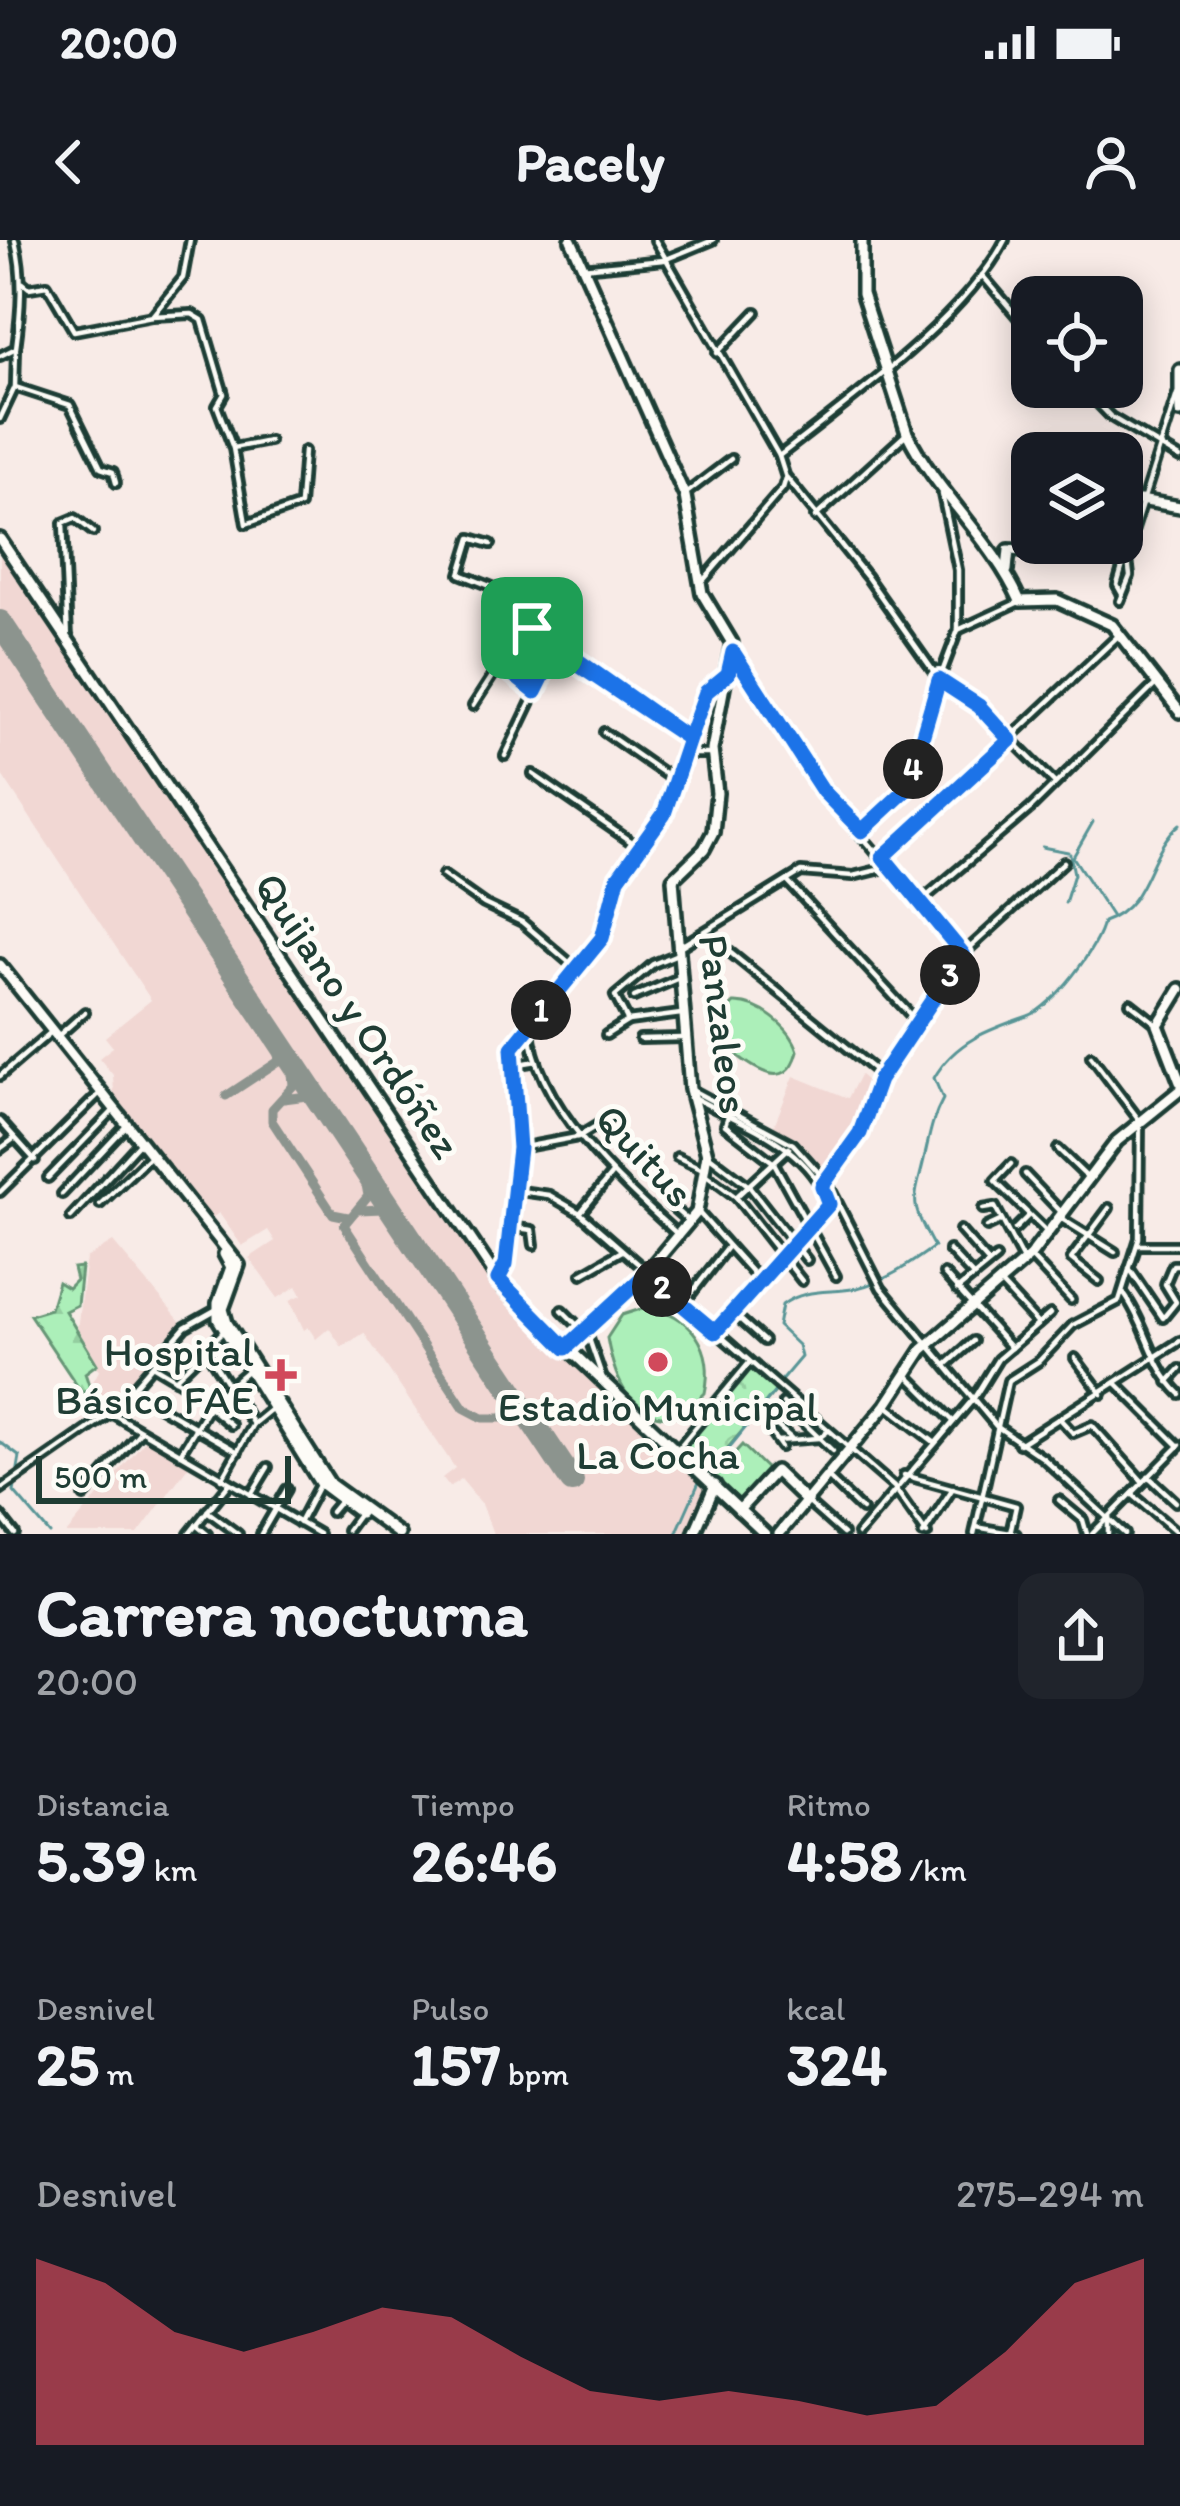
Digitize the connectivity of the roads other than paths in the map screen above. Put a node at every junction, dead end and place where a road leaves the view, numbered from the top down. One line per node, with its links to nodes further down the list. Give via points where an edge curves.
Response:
1 (15, 240): 11 (street)
2 (190, 240): 14 (street, via 183,278)
3 (571, 240): 9 (street)
4 (655, 240): 8 (street)
5 (713, 240): 8 (street)
6 (862, 240): 19 (street, via 862,294)
7 (1005, 240): 10 (street)
8 (664, 260): 9 (street); 16 (street)
9 (582, 268): 36 (street)
10 (982, 275): 12 (street); 19 (street)
11 (23, 283): 14 (street, via 46,285 76,332); 15 (street)
12 (1011, 309)
13 (756, 313): 16 (street)
14 (152, 316): 28 (street, via 200,317)
15 (16, 348): 17 (street); 20 (street)
16 (717, 352): 30 (street)
17 (0, 356)
18 (1180, 370): 21 (street)
19 (885, 371): 25 (street); 30 (street)
20 (15, 386): 24 (street); 35 (street, via 70,405)
21 (1177, 394): 23 (street); 27 (street)
22 (1102, 408): 27 (street)
23 (1180, 412)
24 (0, 419)
25 (907, 433): 33 (street); 39 (street)
26 (269, 441): 28 (street)
27 (1162, 443): 31 (street); 37 (street)
28 (233, 448): 29 (street, via 249,526 300,506)
29 (304, 451)
30 (779, 455): 34 (street)
31 (1180, 458)
32 (731, 459): 36 (street)
33 (936, 477): 44 (street); 49 (street, via 958,570)
34 (787, 478): 39 (street); 45 (street, via 771,508)
35 (116, 483)
36 (684, 495): 45 (street)
37 (1144, 500): 38 (street); 46 (street)
38 (1180, 507)
39 (815, 518): 56 (street, via 868,577)
40 (93, 532): 51 (street, via 75,518 63,523)
41 (0, 539): 51 (street, Quijano y Ordóñez)
42 (490, 544): 48 (street, via 471,538 458,572 500,590)
43 (1011, 550): 44 (street)
44 (1008, 575): 47 (street)
45 (700, 584): 53 (street)
46 (1121, 598)
47 (1020, 602): 49 (street); 50 (street, via 1057,600)
48 (532, 628): 52 (street); 54 (street)
49 (958, 630): 56 (street)
50 (1121, 634): 57 (street); 63 (street)
51 (68, 639): 178 (street, Quijano y Ordóñez)
52 (556, 650): 58 (street); 62 (street)
53 (733, 652): 55 (street, Panzaleos); 70 (street, via 823,791)
54 (500, 664): 58 (street); 59 (street)
55 (728, 674): 62 (street, via 706,692); 65 (street, Panzaleos)
56 (939, 680): 63 (street); 70 (street, via 907,789)
57 (1159, 682): 60 (street); 69 (street)
58 (535, 692): 66 (street)
59 (473, 706)
60 (1180, 712)
61 (604, 732): 68 (street)
62 (689, 739): 64 (street)
63 (1010, 740): 69 (street); 72 (street)
64 (685, 754): 65 (street); 68 (street)
65 (713, 754): 79 (street, Panzaleos, via 713,832 673,879)
66 (505, 756)
67 (533, 774): 71 (street)
68 (676, 782): 71 (street)
69 (1054, 782): 77 (street)
70 (862, 831): 72 (street)
71 (640, 848): 82 (street, via 618,878 602,938)
72 (883, 857): 74 (street)
73 (1064, 862): 80 (street)
74 (890, 867): 76 (street, via 853,876 808,870); 77 (street)
75 (443, 875): 82 (street, via 522,922)
76 (787, 881): 78 (street); 91 (street)
77 (920, 902): 80 (street)
78 (705, 932): 79 (street); 101 (street)
79 (681, 949): 83 (street, Panzaleos); 90 (street, via 617,991)
80 (963, 954): 91 (street)
81 (0, 968): 93 (street)
82 (578, 970): 89 (street)
83 (683, 977): 85 (street); 88 (street, Panzaleos)
84 (1180, 988): 92 (street)
85 (634, 997)
86 (1130, 1003): 92 (street)
87 (85, 1012): 93 (street)
88 (687, 1013): 90 (street); 95 (street, Panzaleos)
89 (532, 1020): 98 (street, Quitus); 99 (street, via 512,1048)
90 (628, 1021): 94 (street)
91 (919, 1023): 101 (street)
92 (1158, 1025): 102 (street)
93 (54, 1033): 100 (street); 103 (street)
94 (606, 1035)
95 (688, 1037): 96 (street); 104 (street, Panzaleos)
96 (640, 1039)
97 (1091, 1056): 109 (street)
98 (540, 1063): 99 (street, via 528,1060); 111 (street, Quitus)
99 (512, 1072): 115 (street)
100 (0, 1076)
101 (882, 1076): 129 (street, via 860,1133)
102 (1180, 1086): 109 (street)
103 (100, 1093): 105 (street); 113 (street); 121 (street)
104 (692, 1093): 106 (street); 118 (street, Panzaleos)
105 (112, 1111): 110 (street); 127 (street)
106 (729, 1112): 114 (street); 122 (street, via 725,1125)
107 (611, 1117): 111 (street)
108 (0, 1121): 112 (street)
109 (1140, 1121): 128 (street); 158 (street)
110 (125, 1127): 113 (street); 133 (street)
111 (578, 1137): 115 (street); 125 (street, Quitus)
112 (15, 1138): 116 (street); 121 (street)
113 (140, 1143): 119 (street); 135 (street); 144 (street)
114 (790, 1146): 122 (street); 129 (street)
115 (519, 1148): 131 (street)
116 (0, 1149)
117 (1058, 1149): 128 (street)
118 (706, 1154): 124 (street, Panzaleos); 130 (street)
119 (149, 1157): 135 (street); 137 (street)
120 (677, 1157): 124 (street)
121 (35, 1160): 132 (street)
122 (774, 1163): 130 (street); 148 (street)
123 (1011, 1164): 143 (street, via 995,1181)
124 (705, 1172): 134 (street); 141 (street, Panzaleos)
125 (612, 1173): 142 (street); 155 (street, Quitus)
126 (1024, 1174): 145 (street)
127 (48, 1178)
128 (1090, 1179): 145 (street)
129 (824, 1184): 136 (street)
130 (749, 1186): 134 (street); 159 (street)
131 (514, 1190): 142 (street, via 549,1195); 149 (street)
132 (0, 1192)
133 (62, 1194)
134 (736, 1198): 166 (street)
135 (184, 1199): 188 (street, via 231,1265)
136 (832, 1202): 148 (street); 199 (street, via 881,1288)
137 (100, 1204)
138 (669, 1204): 147 (street)
139 (1109, 1208): 154 (street)
140 (983, 1209): 146 (street, via 992,1205)
141 (697, 1212): 147 (street, Panzaleos); 162 (street)
142 (580, 1213): 164 (street)
143 (1029, 1216): 151 (street); 153 (street)
144 (71, 1217)
145 (1063, 1217): 153 (street); 154 (street)
146 (1000, 1221): 150 (street); 156 (street)
147 (690, 1222): 155 (street, Panzaleos)
148 (808, 1226): 159 (street); 176 (street)
149 (509, 1227): 160 (street, via 534,1232); 178 (street)
150 (987, 1228)
151 (1015, 1229)
152 (960, 1230): 170 (street)
153 (1049, 1234): 168 (street)
154 (1088, 1236): 165 (street); 180 (street, via 1071,1259)
155 (680, 1237): 174 (street, Panzaleos)
156 (1007, 1237): 157 (street); 168 (street)
157 (998, 1240)
158 (1138, 1241): 161 (street); 172 (street)
159 (793, 1242): 166 (street); 169 (street)
160 (534, 1245)
161 (1180, 1245)
162 (728, 1246): 179 (street); 186 (street)
163 (950, 1250): 177 (street)
164 (622, 1251): 173 (street); 174 (street)
165 (1115, 1252)
166 (781, 1256): 179 (street); 181 (street)
167 (996, 1258): 170 (street)
168 (1027, 1258): 182 (street); 185 (street)
169 (807, 1260)
170 (989, 1263): 177 (street)
171 (1180, 1265): 172 (street, via 1165,1284 1175,1303 1163,1318)
172 (1129, 1268): 184 (street)
173 (582, 1274)
174 (646, 1274): 186 (street); 193 (street, Panzaleos)
175 (944, 1274): 183 (street)
176 (836, 1276)
177 (973, 1276): 183 (street)
178 (498, 1279): 201 (street, Quijano y Ordóñez)
179 (759, 1280): 190 (street)
180 (1099, 1281)
181 (802, 1282)
182 (1001, 1284): 187 (street); 192 (street)
183 (957, 1290): 187 (street)
184 (1124, 1294): 205 (street); 232 (street, via 1008,1381)
185 (1071, 1300)
186 (683, 1305): 195 (street)
187 (973, 1307): 199 (street); 202 (street)
188 (220, 1309): 194 (street); 209 (street, via 184,1327); 210 (street)
189 (562, 1310): 193 (street)
190 (732, 1312): 195 (street); 196 (street)
191 (1050, 1314): 192 (street)
192 (1038, 1324): 202 (street)
193 (584, 1329): 201 (street, Panzaleos); 203 (street)
194 (225, 1331): 200 (street); 210 (street)
195 (715, 1332): 206 (street)
196 (764, 1341)
197 (973, 1341): 208 (street)
198 (1180, 1341): 205 (street)
199 (930, 1343): 208 (street); 212 (street)
200 (205, 1347): 213 (street); 215 (street)
201 (566, 1348): 207 (street, Quijano y Ordóñez)
202 (1011, 1348): 221 (street)
203 (595, 1356): 207 (street); 216 (street)
204 (1075, 1358): 220 (street)
205 (1156, 1359): 214 (street); 217 (street)
206 (749, 1363): 236 (street); 244 (street)
207 (584, 1364): 216 (street, Quijano y Ordóñez)
208 (946, 1365): 221 (street)
209 (154, 1366): 213 (street); 218 (street)
210 (252, 1368): 215 (street); 225 (street)
211 (1180, 1369): 214 (street)
212 (907, 1374): 224 (street); 229 (street)
213 (175, 1379): 223 (street)
214 (1168, 1382): 219 (street)
215 (228, 1384): 223 (street); 230 (street)
216 (604, 1384): 244 (street, Quijano y Ordóñez)
217 (1117, 1384): 220 (street); 241 (street)
218 (132, 1390): 226 (street); 233 (street)
219 (1180, 1393)
220 (1102, 1394): 228 (street)
221 (974, 1398): 229 (street); 232 (street)
222 (782, 1403): 237 (street)
223 (210, 1404): 231 (street); 233 (street)
224 (886, 1405): 239 (street); 243 (street)
225 (276, 1406): 230 (street); 252 (street)
226 (111, 1413): 235 (street); 258 (street)
227 (769, 1419): 238 (street)
228 (1061, 1420): 240 (street); 251 (street, via 1073,1433 1091,1424)
229 (953, 1421): 239 (street)
230 (254, 1424): 245 (street)
231 (230, 1426)
232 (996, 1426): 240 (street); 262 (street)
233 (196, 1428): 245 (street); 246 (street)
234 (769, 1430): 238 (street, via 779,1444)
235 (140, 1431): 246 (street); 261 (street)
236 (827, 1432): 237 (street); 243 (street)
237 (819, 1438): 238 (street); 242 (street)
238 (791, 1439)
239 (934, 1442): 248 (street)
240 (1019, 1444): 276 (street)
241 (1179, 1445): 251 (street)
242 (833, 1450)
243 (850, 1450): 249 (street); 255 (street)
244 (676, 1451): 254 (street, Quijano y Ordóñez)
245 (238, 1452): 250 (street)
246 (180, 1454): 250 (street)
247 (268, 1466): 260 (street)
248 (904, 1475): 255 (street); 256 (street)
249 (827, 1476): 266 (street); 271 (street)
250 (222, 1479): 253 (street)
251 (1146, 1479): 259 (street); 268 (street)
252 (323, 1480): 264 (street); 277 (street); 279 (street)
253 (230, 1483): 260 (street); 272 (street)
254 (716, 1487): 265 (street, Quijano y Ordóñez); 267 (street); 292 (street)
255 (894, 1487): 283 (street); 296 (street)
256 (953, 1488): 262 (street); 283 (street)
257 (287, 1489): 269 (street)
258 (0, 1490)
259 (1132, 1494): 276 (street); 300 (street)
260 (251, 1495): 269 (street)
261 (84, 1496)
262 (985, 1497): 281 (street); 284 (street, via 1016,1506)
263 (1059, 1499): 297 (street)
264 (341, 1500): 273 (street); 274 (street)
265 (730, 1501): 267 (street); 270 (street, Quijano y Ordóñez)
266 (806, 1501): 270 (street, via 775,1471); 294 (street); 295 (street)
267 (712, 1502): 292 (street)
268 (1177, 1502)
269 (275, 1510): 277 (street); 289 (street)
270 (739, 1510): 293 (street, Quijano y Ordóñez)
271 (862, 1510)
272 (207, 1511): 278 (street); 288 (street)
273 (332, 1513)
274 (359, 1513): 279 (street); 280 (street)
275 (0, 1515): 285 (street)
276 (1108, 1519): 297 (street); 298 (street); 299 (street)
277 (298, 1522): 282 (street)
278 (196, 1525): 286 (street); 287 (street)
279 (381, 1529): 291 (street)
280 (347, 1530)
281 (975, 1531): 284 (street)
282 (309, 1532): 290 (street)
283 (925, 1533)
284 (1013, 1533)
285 (15, 1534)
286 (189, 1534)
287 (207, 1534)
288 (238, 1534)
289 (262, 1534)
290 (319, 1534)
291 (399, 1534)
292 (697, 1534)
293 (765, 1534)
294 (779, 1534)
295 (843, 1534)
296 (858, 1534)
297 (1089, 1534)
298 (1108, 1534)
299 (1125, 1534)
300 (1179, 1534)

